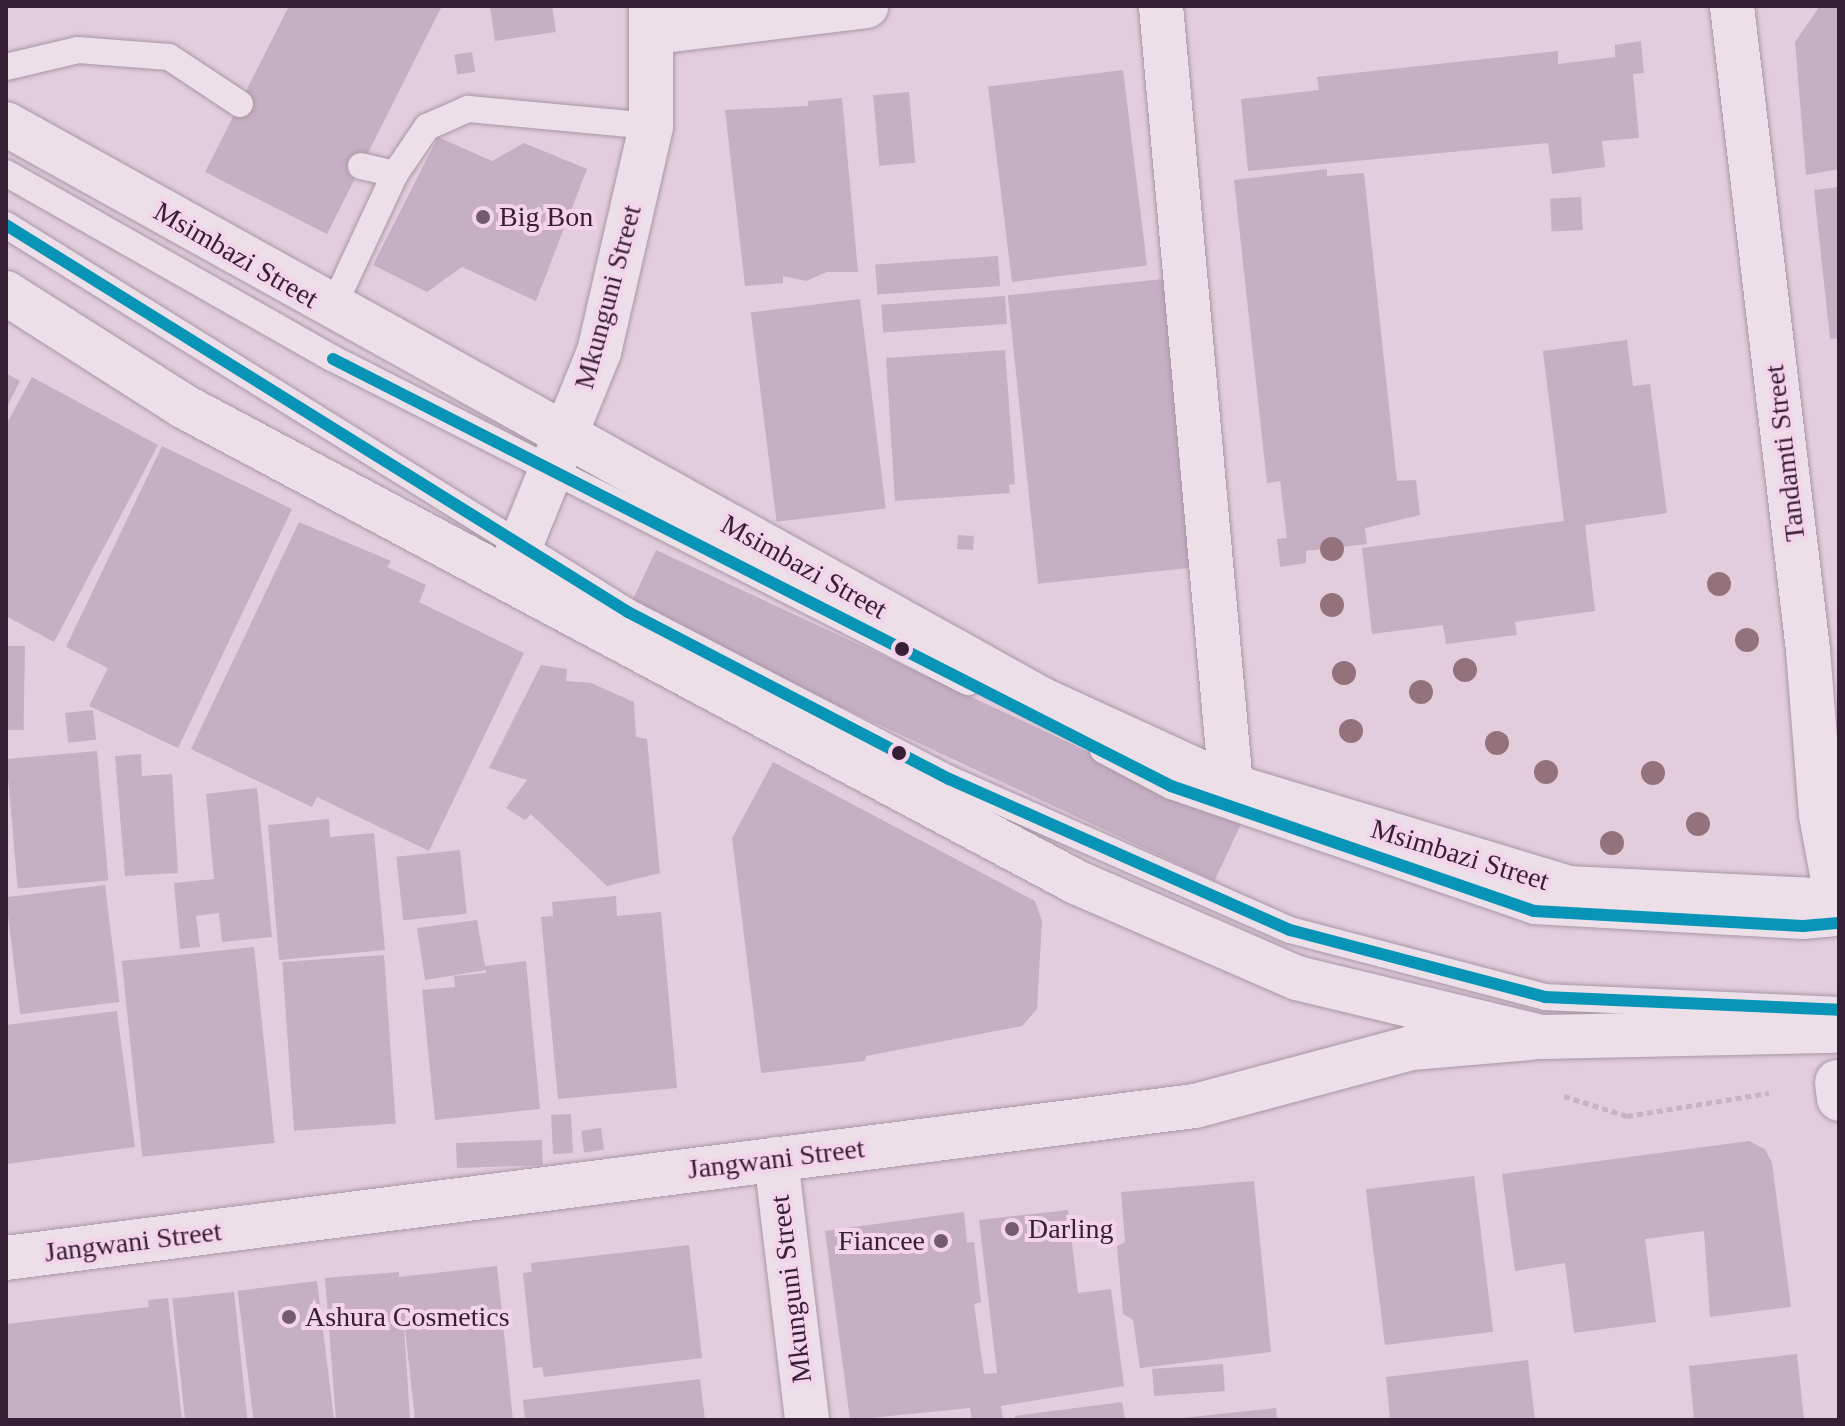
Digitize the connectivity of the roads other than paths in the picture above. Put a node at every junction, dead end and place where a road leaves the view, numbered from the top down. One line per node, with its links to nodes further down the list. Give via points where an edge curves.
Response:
1 (866, 6): 4 (street)
2 (1161, 6): 17 (street)
3 (1732, 6): 18 (street, Tandamti Street)
4 (653, 19): 8 (street, Mkunguni Street)
5 (6, 67): 6 (lane, via 78,50 169,57)
6 (240, 104)
7 (6, 124): 14 (street, Msimbazi Street)
8 (651, 126): 11 (lane, via 468,109 427,127); 15 (street, Mkunguni Street, via 599,352)
9 (361, 166): 11 (lane)
10 (6, 173): 15 (lane, via 332,358)
11 (395, 174): 14 (lane)
12 (6, 225): 16 (lane)
13 (6, 293): 16 (street, via 185,407)
14 (332, 309): 15 (street, Msimbazi Street)
15 (561, 454): 16 (street, Mkunguni Street); 17 (street, Msimbazi Street, via 1045,701); 19 (lane, via 1171,786 1534,911 1803,926)
16 (515, 562): 20 (lane, via 628,612 936,772 1290,930 1545,997); 22 (street, via 1076,882 1297,978)
17 (1231, 786): 19 (street, Msimbazi Street, via 1569,888)
18 (1830, 813): 19 (street, Tandamti Street)
19 (1838, 908)
20 (1839, 1010)
21 (1839, 1031): 22 (street)
22 (1541, 1037): 23 (street, Jangwani Street, via 1412,1048 1195,1106)
23 (776, 1159): 24 (street, Jangwani Street); 25 (street, Mkunguni Street)
24 (6, 1258)
25 (807, 1420)

